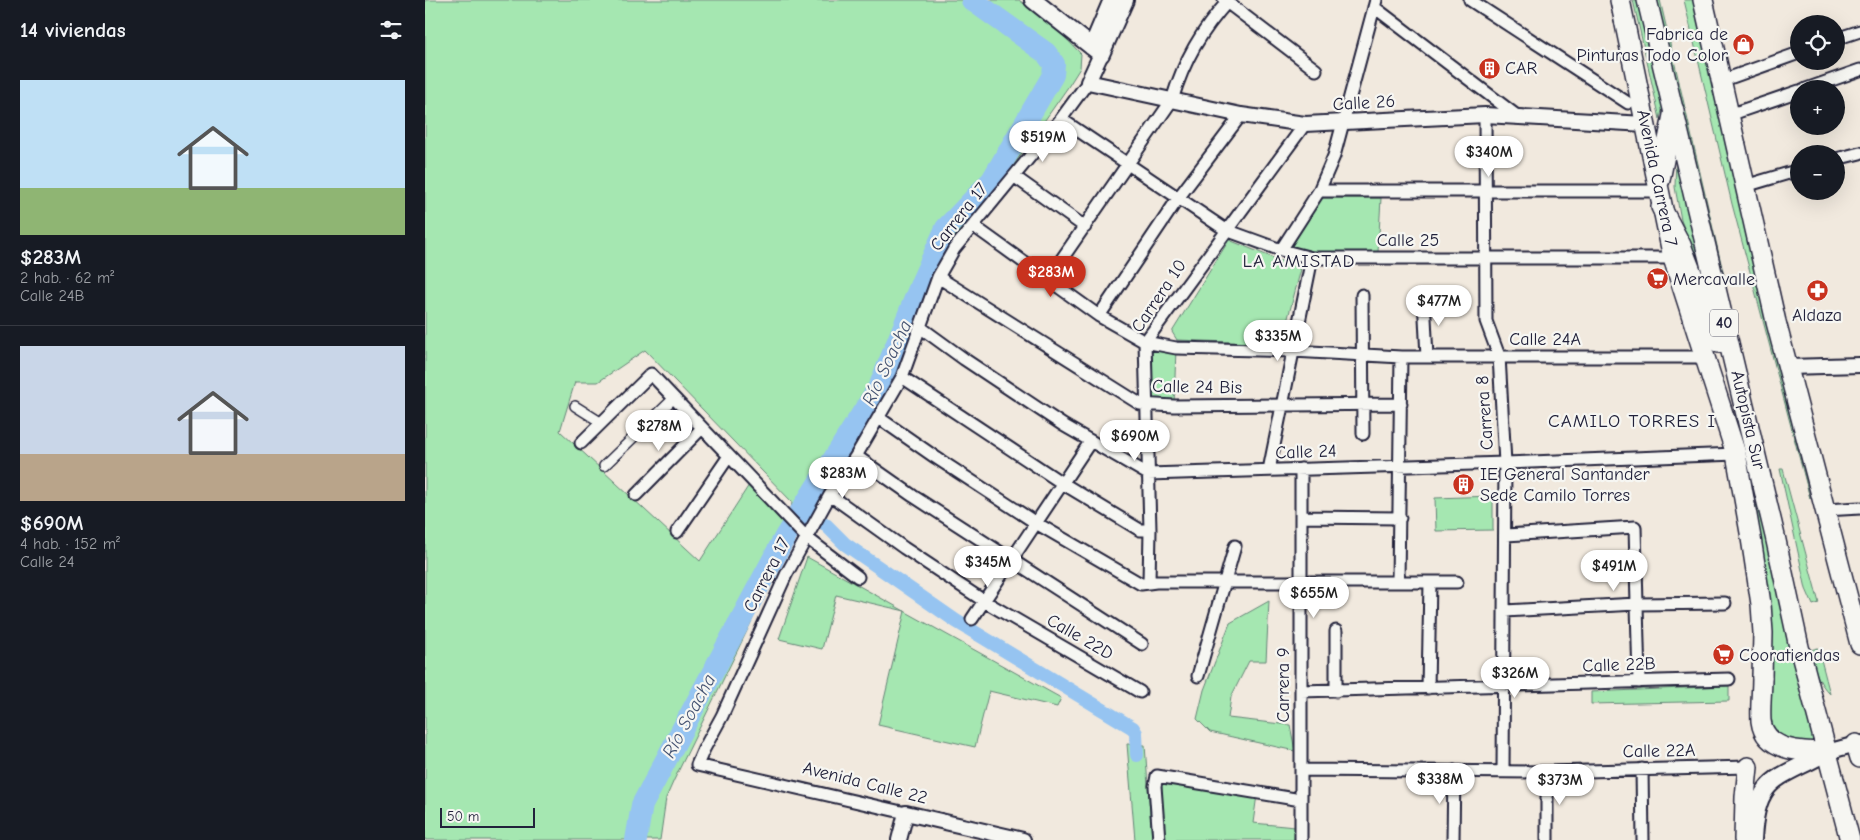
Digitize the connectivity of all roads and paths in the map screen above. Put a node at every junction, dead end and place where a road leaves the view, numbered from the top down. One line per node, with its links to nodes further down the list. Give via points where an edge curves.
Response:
1 (1033, 0): 12 (main road)
2 (1112, 0): 12 (main road)
3 (1125, 0): 12 (main road)
4 (1470, 0): 21 (street)
5 (1620, 0): 30 (main road, Avenida Carrera 7)
6 (1647, 0): 22 (main road, Autopista Sur / 40)
7 (1703, 0): 17 (main road)
8 (1227, 1): 14 (street); 20 (street, via 1203,30 1191,51)
9 (1375, 3): 25 (street); 28 (street)
10 (1860, 31): 11 (street)
11 (1845, 37)
12 (1096, 50): 18 (street, Carrera 17)
13 (1790, 56): 17 (street)
14 (1316, 70)
15 (1860, 70): 16 (street)
16 (1832, 80)
17 (1721, 81): 26 (main road)
18 (1088, 82): 20 (street, Calle 26); 27 (street, Carrera 17)
19 (1790, 94): 26 (street)
20 (1172, 100): 23 (street, Calle 26); 33 (street)
21 (1628, 103)
22 (1673, 110): 40 (main road); 72 (main road, Autopista Sur / 40)
23 (1241, 114): 29 (street, Calle 26); 39 (street)
24 (1485, 115): 25 (street, Calle 26); 28 (street, Calle 26); 38 (street, Carrera 8)
25 (1517, 116): 30 (street, Calle 26)
26 (1729, 116): 36 (main road)
27 (1061, 119): 33 (street, Calle 25); 35 (street, Carrera 17)
28 (1343, 123): 29 (street, Calle 26); 37 (street)
29 (1305, 124): 43 (street, Carrera 10)
30 (1645, 124): 40 (main road, Avenida Carrera 7)
31 (1860, 153): 32 (street)
32 (1845, 157)
33 (1128, 164): 39 (street, Calle 25); 42 (street)
34 (1790, 173): 36 (street)
35 (1015, 177): 41 (street, Carrera 17); 42 (street)
36 (1745, 186): 62 (main road)
37 (1319, 191): 38 (street); 44 (street)
38 (1485, 191): 40 (street); 46 (street, Carrera 8)
39 (1179, 197): 43 (street, Calle 25); 52 (street)
40 (1660, 199): 47 (main road, Avenida Carrera 7); 72 (main road, via 1695,278)
41 (975, 227): 48 (street, Carrera 17, via 954,250); 49 (street, Calle 24A)
42 (1085, 227): 49 (street)
43 (1226, 230): 44 (street, Calle 25); 54 (street, Carrera 10)
44 (1281, 250): 45 (street, Calle 25)
45 (1312, 258): 46 (street, Calle 25); 55 (street)
46 (1485, 258): 47 (street, Calle 25); 57 (street, Carrera 8, via 1486,321)
47 (1673, 258): 60 (main road, Avenida Carrera 7)
48 (938, 277): 53 (street, Carrera 17); 67 (street, Calle 24 Bis, via 1140,404)
49 (1048, 279): 52 (street, Calle 24A)
50 (1362, 295): 56 (street)
51 (1424, 298): 59 (street)
52 (1099, 316): 54 (street, Calle 24A)
53 (920, 327): 63 (street, Carrera 17); 75 (street)
54 (1145, 342): 55 (street, Calle 24A, via 1176,348); 67 (street, Carrera 10)
55 (1293, 351): 56 (street, Calle 24A); 69 (street)
56 (1363, 356): 58 (street, Calle 24A); 65 (street)
57 (1499, 356): 59 (street, Calle 24A); 60 (street, Calle 24A); 80 (street, Carrera 8)
58 (1401, 357): 59 (street, Calle 24A); 66 (street)
59 (1427, 357)
60 (1705, 357): 77 (main road, Avenida Carrera 7)
61 (1860, 365): 62 (street)
62 (1787, 368): 90 (main road)
63 (903, 377): 70 (street, Carrera 17); 86 (street)
64 (674, 398): 71 (street, via 651,374); 73 (street); 81 (street)
65 (1363, 404): 66 (street, Calle 24 Bis); 69 (street, Calle 24 Bis); 74 (street)
66 (1401, 404): 82 (street)
67 (1147, 405): 69 (street, Calle 24 Bis); 85 (street, Carrera 10)
68 (575, 406): 71 (street)
69 (1282, 406): 84 (street)
70 (879, 418): 79 (street, Carrera 17); 93 (street)
71 (602, 423): 76 (street)
72 (1749, 424): 124 (main road, Autopista Sur / 40, via 1797,639)
73 (702, 428): 78 (street); 88 (street)
74 (1363, 434)
75 (1090, 442): 85 (street); 86 (street)
76 (581, 443)
77 (1736, 454): 80 (street, Calle 24); 124 (main road, Avenida Carrera 7, via 1761,604 1761,722 1765,732 1779,746 1789,750)
78 (729, 456): 95 (street); 96 (street)
79 (856, 456): 87 (street, Carrera 17); 99 (street)
80 (1505, 464): 82 (street, Calle 24); 97 (street, Carrera 8)
81 (604, 466)
82 (1400, 466): 83 (street, Calle 24); 92 (street)
83 (1301, 469): 84 (street, Calle 24); 91 (street, Carrera 9)
84 (1269, 470): 85 (street, Calle 24)
85 (1148, 474): 94 (street, Carrera 10)
86 (1062, 483): 93 (street); 94 (street)
87 (830, 494): 96 (street, Carrera 17); 107 (street, Calle 22D)
88 (636, 495)
89 (1860, 508): 90 (street)
90 (1825, 510): 114 (main road)
91 (1301, 517): 92 (street); 102 (street, Carrera 9)
92 (1400, 518): 103 (street)
93 (1036, 523): 99 (street); 106 (street)
94 (1145, 530): 106 (street, Carrera 10)
95 (677, 532)
96 (803, 534): 100 (street); 125 (street, Carrera 17)
97 (1506, 535): 109 (street, via 1635,527); 110 (street, Carrera 8)
98 (1235, 546): 101 (street)
99 (1011, 560): 107 (street); 113 (street)
100 (858, 578)
101 (1225, 582): 102 (street); 106 (street); 115 (street)
102 (1301, 582): 103 (street); 120 (street, Carrera 9)
103 (1398, 582): 104 (street)
104 (1430, 582): 105 (street); 119 (street)
105 (1457, 582)
106 (1145, 583)
107 (984, 601): 111 (street); 122 (street, Calle 22D)
108 (1725, 603): 109 (street)
109 (1637, 604): 110 (street); 117 (street)
110 (1505, 611): 118 (street, Carrera 8)
111 (971, 619)
112 (1336, 631): 121 (street)
113 (1142, 644)
114 (1860, 644)
115 (1198, 676)
116 (1729, 679): 117 (street, Calle 22B)
117 (1639, 682): 118 (street, Calle 22B)
118 (1504, 686): 119 (street, Calle 22B); 130 (street, Carrera 8)
119 (1428, 688): 121 (street, Calle 22B)
120 (1301, 691): 121 (street, Calle 22B); 128 (street, Carrera 9)
121 (1336, 691)
122 (1140, 692)
123 (1859, 748): 124 (street)
124 (1827, 752): 142 (main road, via 1784,773 1763,792 1756,808); 143 (main road, Autopista Sur / 40)
125 (697, 765): 133 (street, Avenida Calle 22)
126 (1748, 767): 127 (street, Calle 22A); 141 (main road)
127 (1642, 769): 131 (street, Calle 22A); 140 (street)
128 (1301, 770): 129 (street, Calle 22A); 132 (street, Carrera 9)
129 (1454, 771): 130 (street, Calle 22A); 138 (street)
130 (1503, 771): 131 (street, Calle 22A)
131 (1547, 772): 139 (street)
132 (1301, 800): 136 (street, via 1157,776); 137 (street, Carrera 9)
133 (906, 813): 134 (street); 135 (street, Avenida Calle 22)
134 (899, 840)
135 (1023, 840)
136 (1159, 840)
137 (1301, 840)
138 (1453, 840)
139 (1547, 840)
140 (1643, 840)
141 (1745, 840)
142 (1753, 840)
143 (1850, 840)

